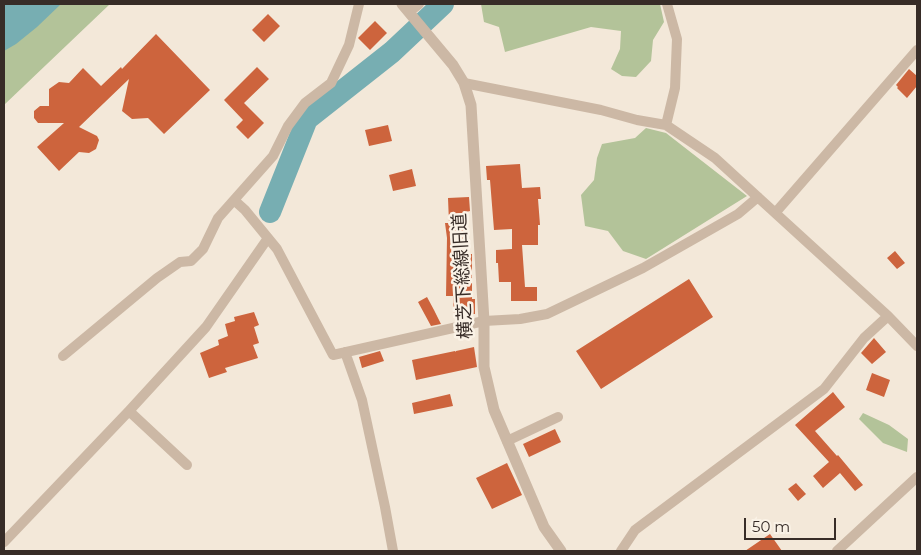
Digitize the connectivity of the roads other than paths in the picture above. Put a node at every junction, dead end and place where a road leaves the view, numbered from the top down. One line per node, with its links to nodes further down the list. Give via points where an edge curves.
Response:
1 (359, 4): 9 (street, via 349,45 331,83 305,103 288,126 274,156)
2 (419, 4): 4 (street)
3 (667, 4): 7 (street, via 677,39 675,88)
4 (406, 8): 6 (street, 横芝下総線旧道)
5 (917, 50): 10 (street)
6 (464, 83): 7 (street); 13 (street, 横芝下総線旧道, via 471,105)
7 (666, 125): 8 (street, via 715,158)
8 (758, 197): 10 (street); 13 (street, via 738,214 643,268 547,314)
9 (235, 201): 11 (street); 16 (street, via 218,218 203,249 191,261 180,262 156,278)
10 (776, 212): 12 (street)
11 (268, 238): 15 (street, via 277,249 333,355); 17 (street, via 206,327)
12 (888, 316): 14 (street); 25 (street, via 864,338 824,389 635,530)
13 (484, 320): 15 (street); 19 (street, 横芝下総線旧道, via 484,367 494,410)
14 (917, 346)
15 (345, 352): 23 (street, via 362,400)
16 (63, 356)
17 (129, 411): 20 (street); 22 (street)
18 (558, 417): 19 (street)
19 (507, 441): 24 (street, 横芝下総線旧道, via 544,527)
20 (187, 466)
21 (916, 481): 26 (street)
22 (4, 542)
23 (392, 551)
24 (562, 551)
25 (621, 551)
26 (838, 551)

